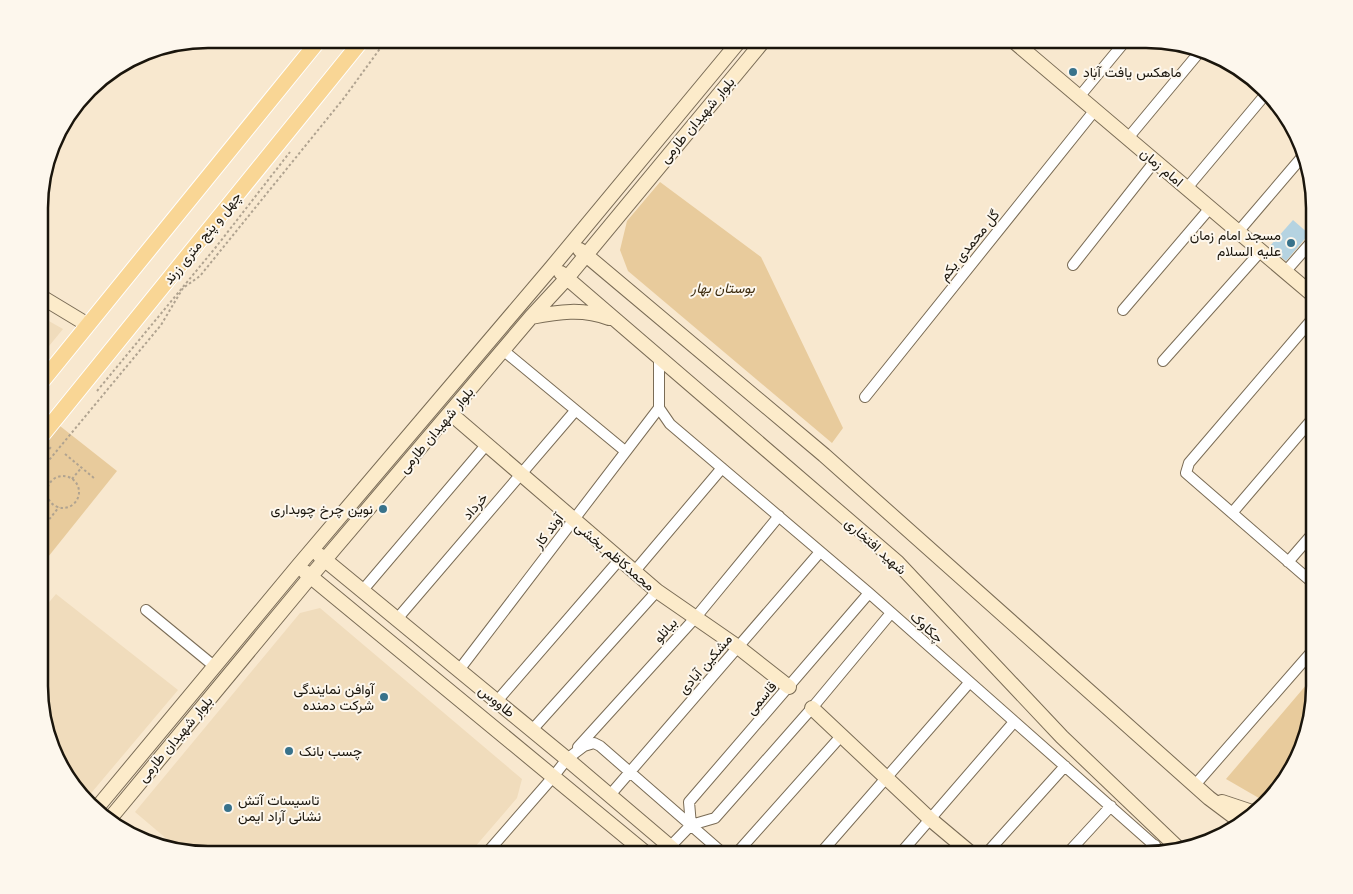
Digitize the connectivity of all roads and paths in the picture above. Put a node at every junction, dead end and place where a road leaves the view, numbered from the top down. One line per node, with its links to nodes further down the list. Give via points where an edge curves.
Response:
1 (313, 48): 32 (main road)
2 (365, 48): 44 (main road, چهل و پنج متری زرند)
3 (380, 48): 48 (path, via 200,276 183,288 161,325)
4 (734, 48): 19 (main road, بلوار شهیدان طارمی)
5 (758, 48): 22 (main road, بلوار شهیدان طارمی)
6 (1025, 48): 9 (main road, امام زمان)
7 (1120, 48): 9 (street)
8 (1196, 56): 12 (street)
9 (1079, 97): 11 (main road, امام زمان)
10 (1262, 98): 16 (street)
11 (1095, 110): 12 (main road, امام زمان); 39 (street, گل محمدی یکم)
12 (1128, 138): 14 (main road, امام زمان)
13 (294, 148): 38 (path)
14 (1155, 161): 16 (main road, امام زمان); 23 (street)
15 (1298, 161): 18 (street)
16 (1187, 188): 17 (main road, امام زمان)
17 (1210, 208): 18 (main road, امام زمان); 29 (street)
18 (1238, 232): 21 (main road, امام زمان)
19 (572, 243): 22 (main road); 24 (main road, بلوار شهیدان طارمی)
20 (1305, 249): 25 (street)
21 (1261, 251): 25 (main road, امام زمان); 36 (street)
22 (585, 256): 26 (main road, بلوار شهیدان طارمی); 94 (main road, via 824,455)
23 (1073, 265)
24 (552, 267): 26 (main road, شهید افتخاری); 62 (main road, بلوار شهیدان طارمی)
25 (1285, 272): 27 (main road, امام زمان)
26 (567, 278): 30 (main road, بلوار شهیدان طارمی); 31 (main road, شهید افتخاری)
27 (1305, 289)
28 (48, 301): 32 (main road)
29 (1123, 310)
30 (531, 317): 31 (main road, via 579,311); 34 (main road, بلوار شهیدان طارمی)
31 (613, 319): 35 (main road, شهید افتخاری)
32 (88, 325): 37 (main road)
33 (1305, 327): 57 (street, via 1189,463 1186,473)
34 (504, 351): 41 (street); 42 (main road, بلوار شهیدان طارمی)
35 (659, 359): 40 (street); 104 (main road, شهید افتخاری, via 897,562 1062,737)
36 (1163, 361)
37 (48, 374)
38 (96, 392)
39 (865, 397)
40 (658, 408): 46 (street, آوند کار); 50 (street, چکاوک, via 670,424)
41 (575, 411): 46 (street); 51 (street, خرداد)
42 (450, 413): 45 (main road, محمدکاظم بخشی); 65 (main road, بلوار شهیدان طارمی)
43 (1305, 428): 57 (street)
44 (48, 440)
45 (487, 444): 51 (main road, محمدکاظم بخشی); 71 (street)
46 (625, 452): 59 (street, آوند کار)
47 (65, 454): 49 (path)
48 (48, 461)
49 (82, 467): 52 (path); 53 (path)
50 (722, 468): 58 (street, چکاوک); 68 (street)
51 (521, 474): 59 (main road, محمدکاظم بخشی); 77 (street, خرداد)
52 (94, 478)
53 (72, 479): 54 (path, via 58,477); 56 (path, via 78,491 77,498 68,507)
54 (48, 487)
55 (48, 497): 56 (path, via 54,506)
56 (59, 507): 60 (path)
57 (1232, 513): 66 (street)
58 (779, 516): 63 (street, چکاوک); 76 (street, بیانلو)
59 (573, 520): 64 (main road, محمدکاظم بخشی); 81 (street, آوند کار)
60 (48, 521)
61 (1305, 542): 66 (street)
62 (312, 550): 65 (main road, طاووس); 67 (main road, بلوار شهیدان طارمی)
63 (820, 552): 73 (street, چکاوک); 78 (street, مشکین آبادی)
64 (620, 559): 68 (main road, محمدکاظم بخشی); 84 (street)
65 (325, 560): 69 (main road, بلوار شهیدان طارمی); 71 (main road, طاووس)
66 (1288, 562): 70 (street)
67 (298, 566): 69 (main road, طاووس); 80 (main road, بلوار شهیدان طارمی)
68 (634, 572): 72 (main road, محمدکاظم بخشی)
69 (311, 576): 93 (main road, طاووس); 100 (main road, بلوار شهیدان طارمی)
70 (1305, 576)
71 (362, 591): 77 (main road, طاووس)
72 (657, 592): 76 (main road, محمدکاظم بخشی); 87 (street)
73 (869, 593): 75 (street, چکاوک); 83 (street, قاسمی)
74 (146, 610): 80 (street)
75 (891, 613): 82 (street, چکاوک); 85 (street)
76 (696, 616): 78 (main road, محمدکاظم بخشی); 89 (street, بیانلو)
77 (397, 619): 81 (main road, طاووس)
78 (738, 647): 83 (main road, محمدکاظم بخشی); 91 (street, مشکین آبادی)
79 (1305, 659): 94 (street)
80 (214, 666): 97 (main road, بلوار شهیدان طارمی)
81 (459, 670): 84 (main road, طاووس)
82 (969, 682): 86 (street, چکاوک); 92 (street)
83 (789, 687): 103 (street, قاسمی, via 689,802)
84 (497, 701): 87 (main road, طاووس)
85 (812, 708): 88 (main road); 103 (street, via 715,818)
86 (1014, 722): 90 (street, چکاوک); 101 (street)
87 (532, 730): 89 (main road, طاووس)
88 (842, 735): 92 (main road); 111 (street)
89 (567, 758): 91 (street, via 594,743); 93 (street, بیانلو); 95 (main road, طاووس)
90 (1065, 766): 98 (street, چکاوک); 115 (street)
91 (630, 772): 95 (street, مشکین آبادی); 103 (street)
92 (887, 776): 101 (main road); 112 (street)
93 (554, 777): 106 (street, بیانلو); 107 (main road, طاووس)
94 (1195, 785): 96 (main road)
95 (610, 795): 108 (main road, طاووس)
96 (1209, 798): 99 (main road); 102 (main road)
97 (99, 805)
98 (1111, 806): 105 (street, چکاوک); 116 (street)
99 (1247, 810)
100 (112, 815)
101 (930, 818): 113 (street); 114 (main road)
102 (1236, 818)
103 (691, 825): 109 (street); 110 (street)
104 (1173, 844)
105 (1155, 845)
106 (493, 846)
107 (637, 846)
108 (665, 846)
109 (675, 846)
110 (716, 846)
111 (743, 846)
112 (827, 846)
113 (907, 846)
114 (963, 846)
115 (993, 846)
116 (1074, 846)

